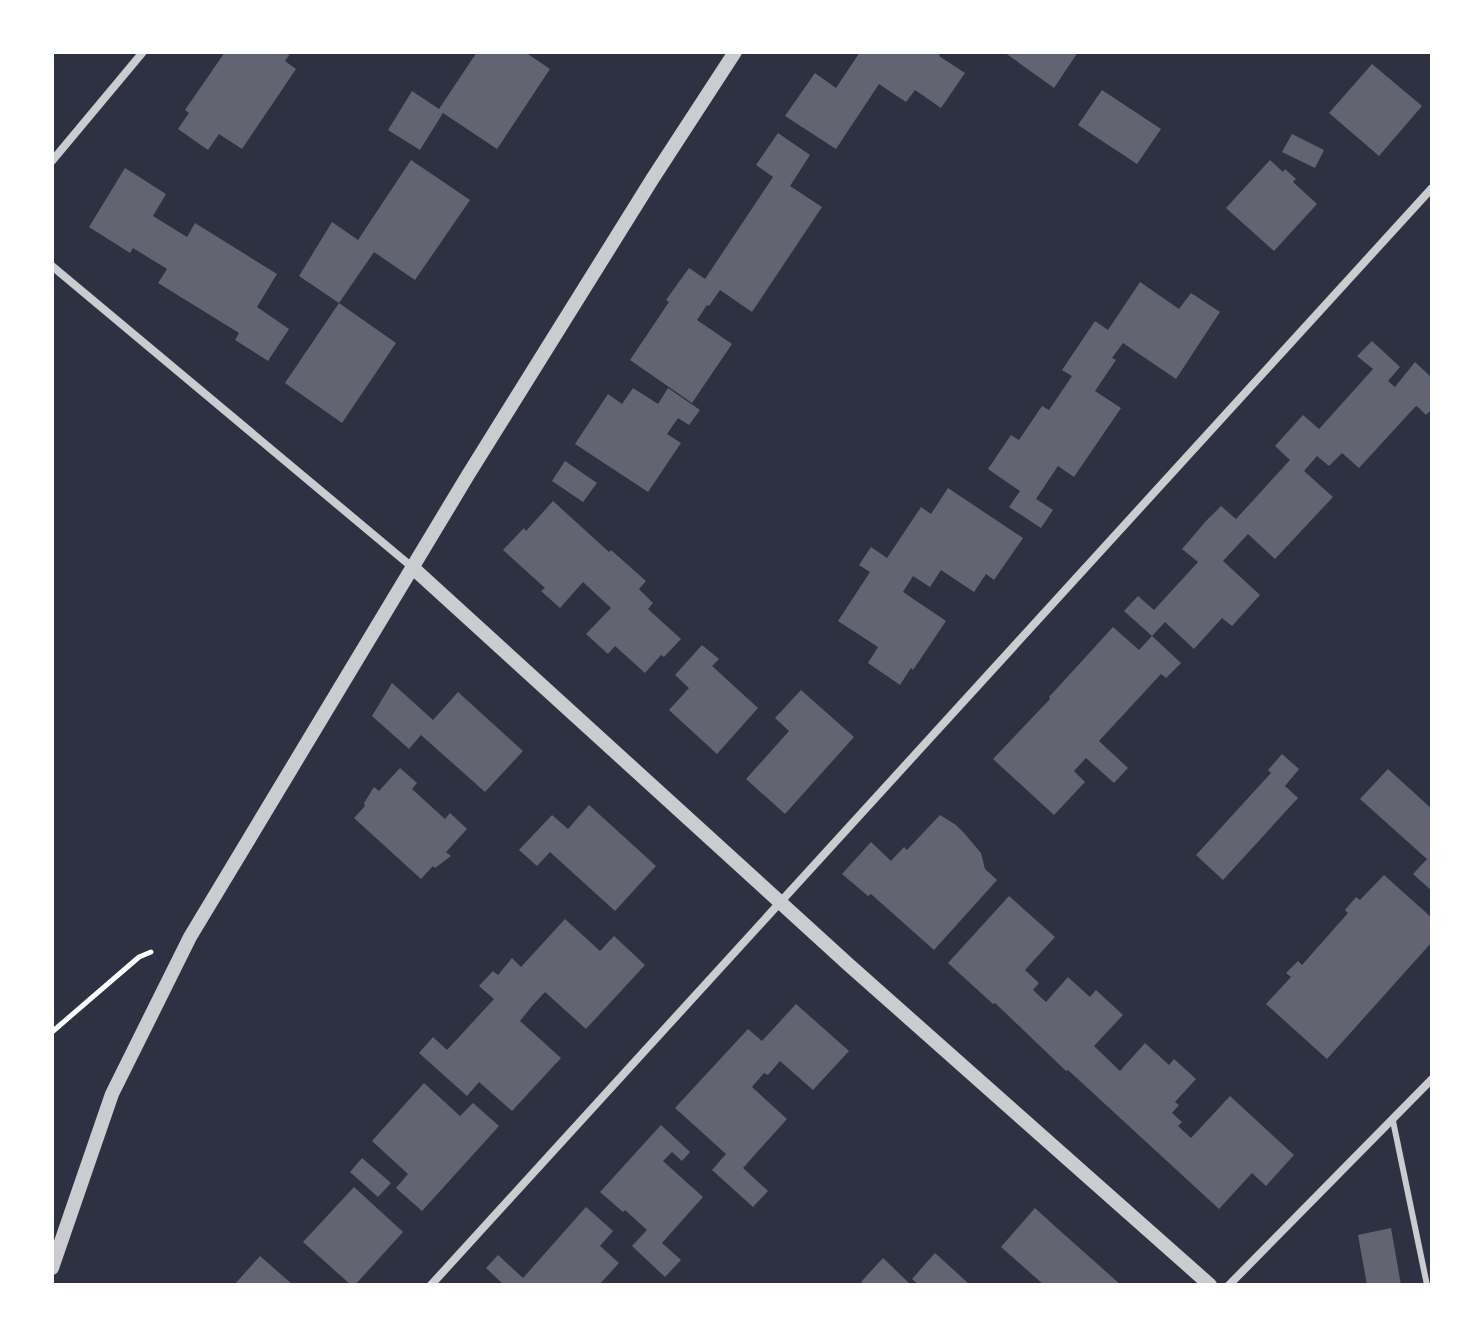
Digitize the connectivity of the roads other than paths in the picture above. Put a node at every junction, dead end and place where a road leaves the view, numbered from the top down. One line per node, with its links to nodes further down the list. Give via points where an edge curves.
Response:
1 (143, 52): 3 (street)
2 (735, 52): 6 (street)
3 (52, 161)
4 (1432, 188): 7 (street)
5 (52, 266): 6 (street)
6 (412, 567): 7 (street); 10 (street, via 190,937 112,1094)
7 (781, 902): 11 (street); 12 (street)
8 (1432, 1079): 9 (street)
9 (1393, 1121): 13 (street); 14 (lane)
10 (52, 1268)
11 (431, 1285)
12 (1210, 1285)
13 (1229, 1285)
14 (1427, 1285)

